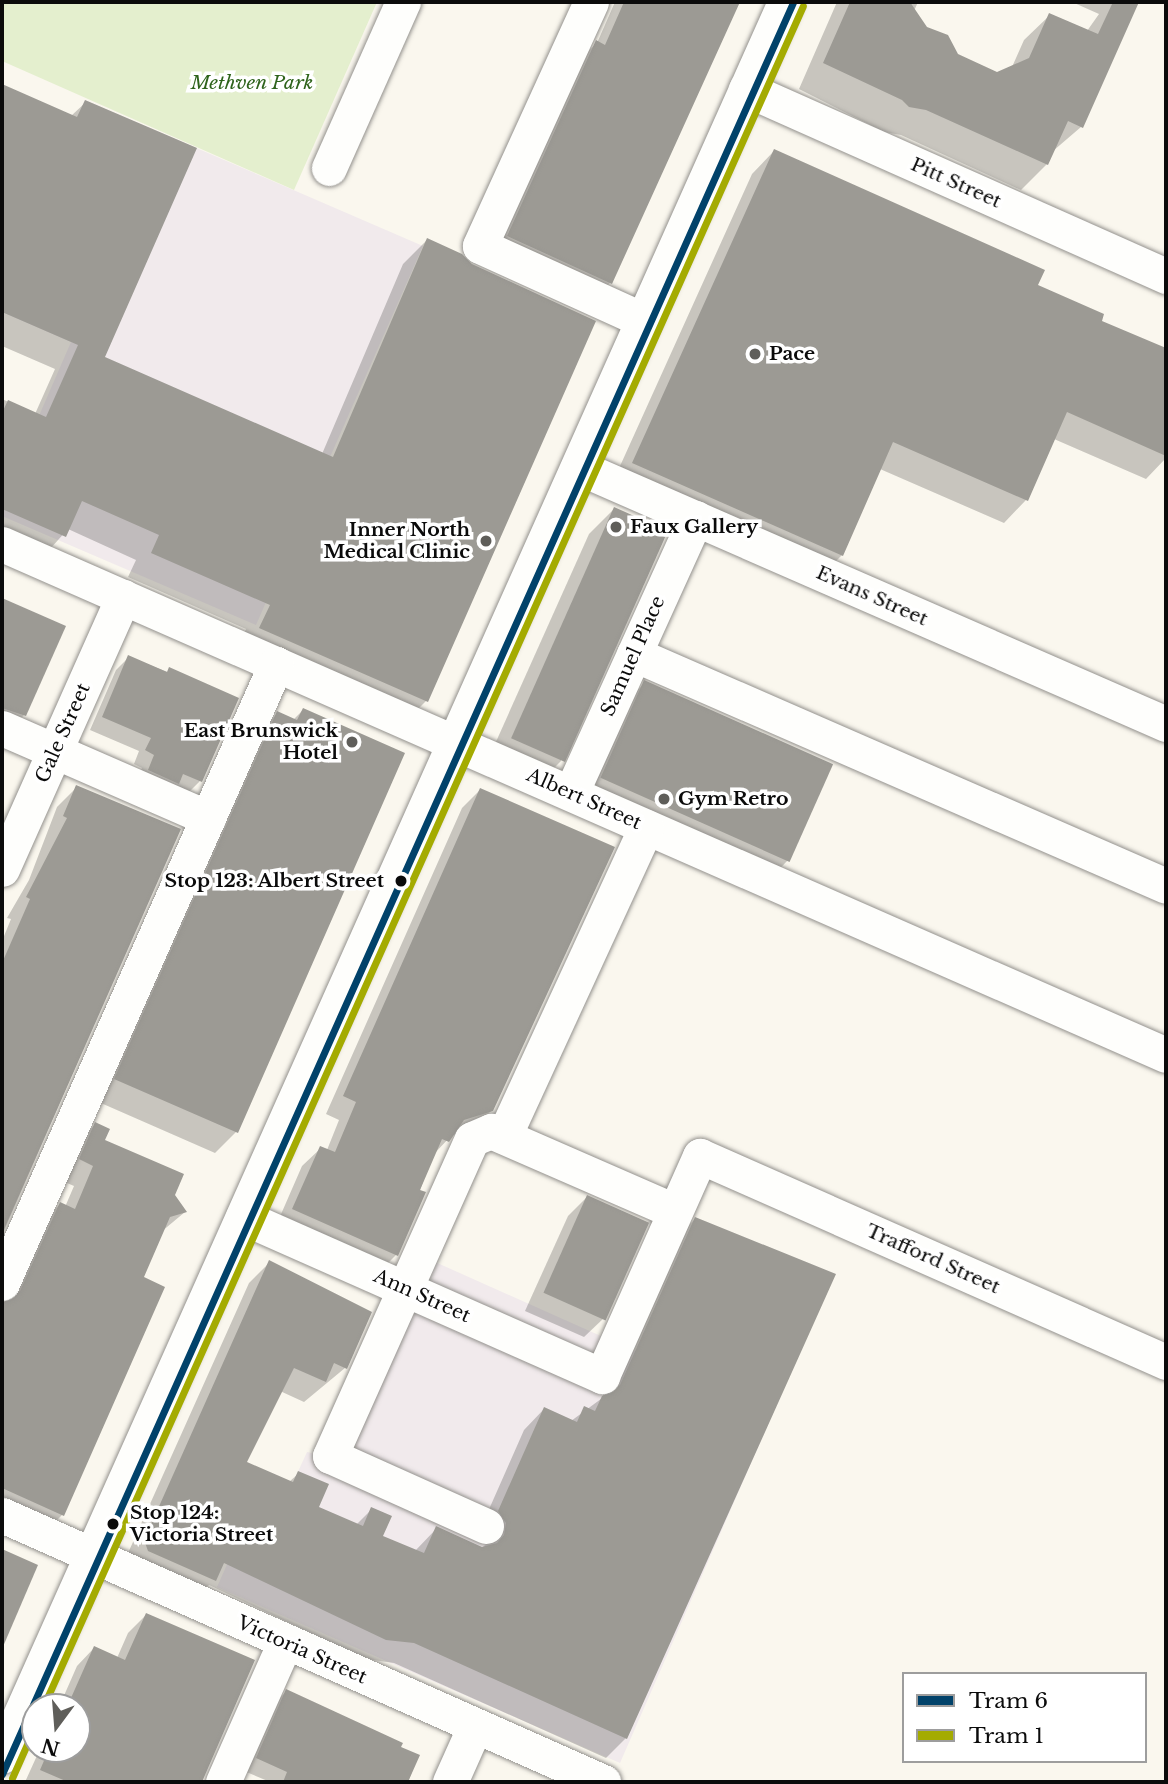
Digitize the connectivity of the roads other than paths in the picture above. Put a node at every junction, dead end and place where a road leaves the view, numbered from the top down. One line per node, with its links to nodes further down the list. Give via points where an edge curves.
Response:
1 (403, 2): 5 (street)
2 (591, 2): 7 (street, via 480,246)
3 (785, 2): 4 (street)
4 (746, 89): 6 (street, Pitt Street); 7 (street)
5 (330, 168)
6 (1166, 276)
7 (643, 320): 8 (street)
8 (578, 467): 9 (street, Evans Street); 16 (street)
9 (695, 518): 12 (street, Samuel Place); 14 (street, Evans Street)
10 (2, 544): 11 (street, Albert Street)
11 (123, 597): 13 (street, Albert Street); 17 (street, Gale Street)
12 (634, 654): 18 (street, Samuel Place); 22 (street)
13 (276, 664): 16 (street, Albert Street); 19 (street)
14 (1166, 724)
15 (2, 728): 17 (street)
16 (454, 742): 18 (street, Albert Street); 26 (street)
17 (55, 751): 19 (street); 21 (street, Gale Street)
18 (571, 793): 20 (street, Albert Street)
19 (208, 818): 27 (street)
20 (646, 827): 23 (street, Albert Street); 24 (street)
21 (2, 869)
22 (1166, 886)
23 (1166, 1055)
24 (504, 1136): 25 (street); 28 (street, via 491,1131 472,1139)
25 (674, 1211): 28 (street, Ann Street, via 602,1376); 29 (street, Trafford Street, via 700,1156)
26 (243, 1217): 28 (street, Ann Street); 32 (street)
27 (2, 1283)
28 (405, 1289): 31 (street, via 330,1456)
29 (1166, 1363)
30 (2, 1515): 32 (street, Victoria Street)
31 (486, 1526)
32 (92, 1557): 33 (street, Victoria Street); 35 (street)
33 (285, 1642): 34 (street, Victoria Street); 36 (street)
34 (475, 1726): 37 (street); 38 (street, Victoria Street)
35 (2, 1756)
36 (223, 1782)
37 (450, 1782)
38 (603, 1782)

